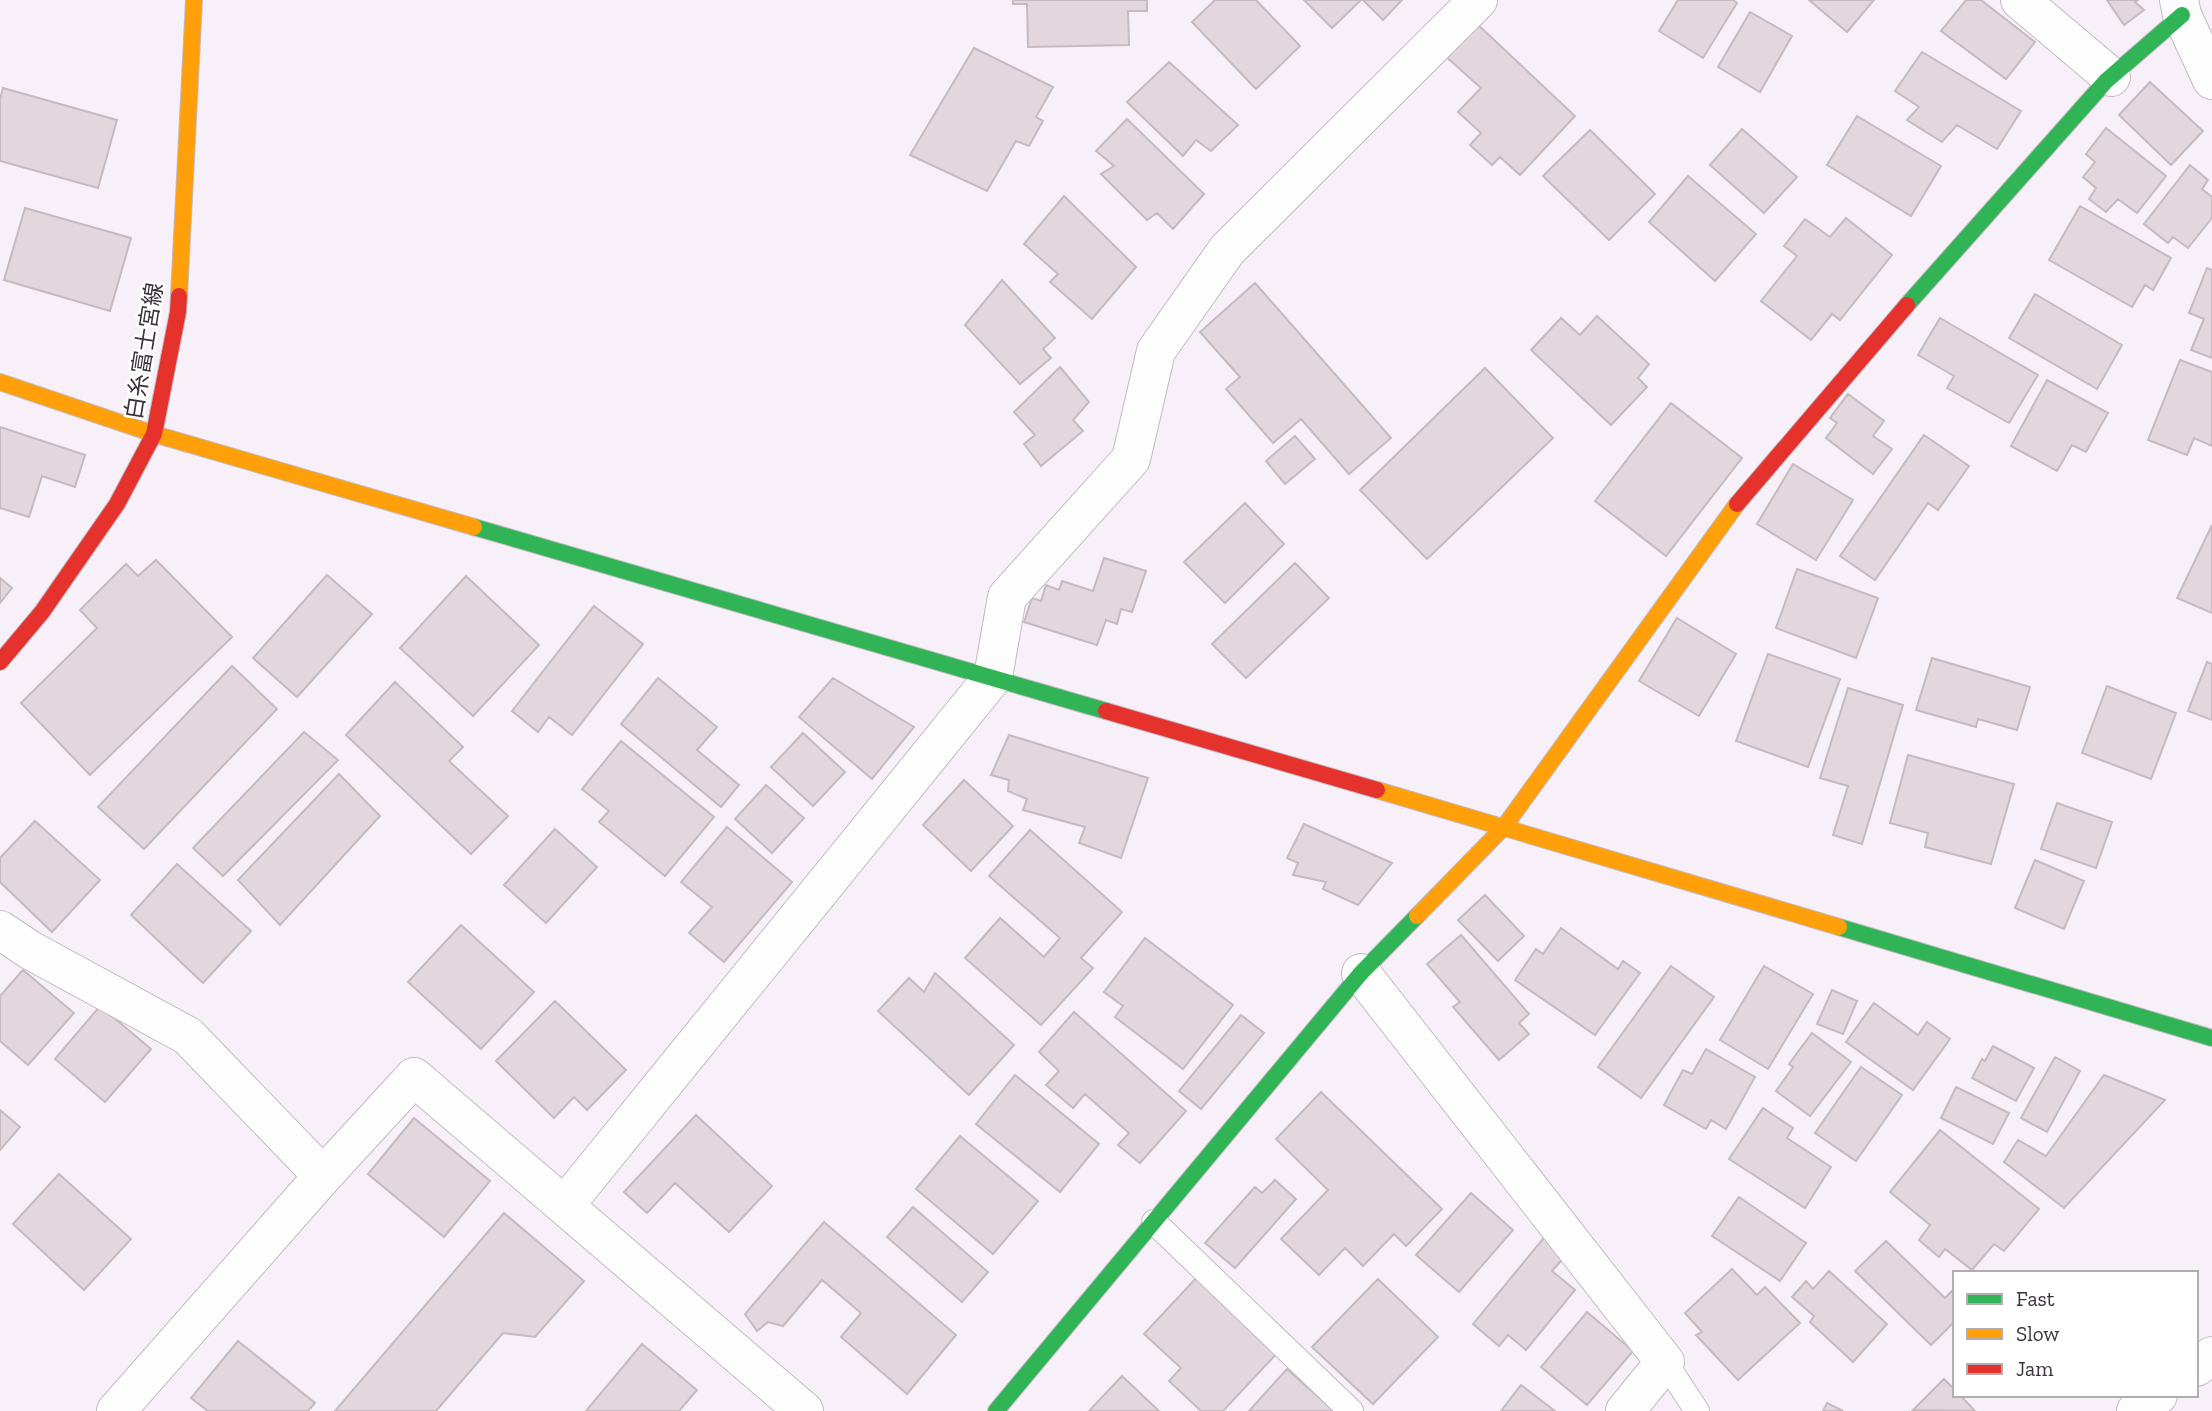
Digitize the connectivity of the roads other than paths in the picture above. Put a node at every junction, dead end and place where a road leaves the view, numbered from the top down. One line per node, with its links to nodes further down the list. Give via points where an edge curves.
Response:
1 (194, 0): 8 (street, 白糸富士宮線, via 178,312)
2 (1478, 0): 10 (street, via 1227,250 1156,351 1130,459 1007,597)
3 (2020, 0): 6 (street)
4 (2180, 7): 5 (street); 6 (street)
5 (2209, 66)
6 (2111, 76): 11 (street, via 1741,498)
7 (0, 382): 8 (street)
8 (154, 434): 9 (street, 白糸富士宮線, via 117,504 42,612); 10 (street)
9 (0, 662)
10 (992, 677): 11 (street); 16 (street)
11 (1504, 827): 13 (street); 14 (street)
12 (0, 930): 15 (street, via 188,1036)
13 (1361, 972): 17 (street); 18 (street)
14 (2212, 1038)
15 (323, 1177): 16 (street, via 414,1077); 20 (street)
16 (565, 1205): 21 (street)
17 (1154, 1222): 22 (street); 23 (lane)
18 (1665, 1362): 24 (street); 25 (lane)
19 (2155, 1397): 26 (street)
20 (116, 1411)
21 (804, 1411)
22 (996, 1411)
23 (1351, 1411)
24 (1625, 1411)
25 (1697, 1411)
26 (2136, 1411)

